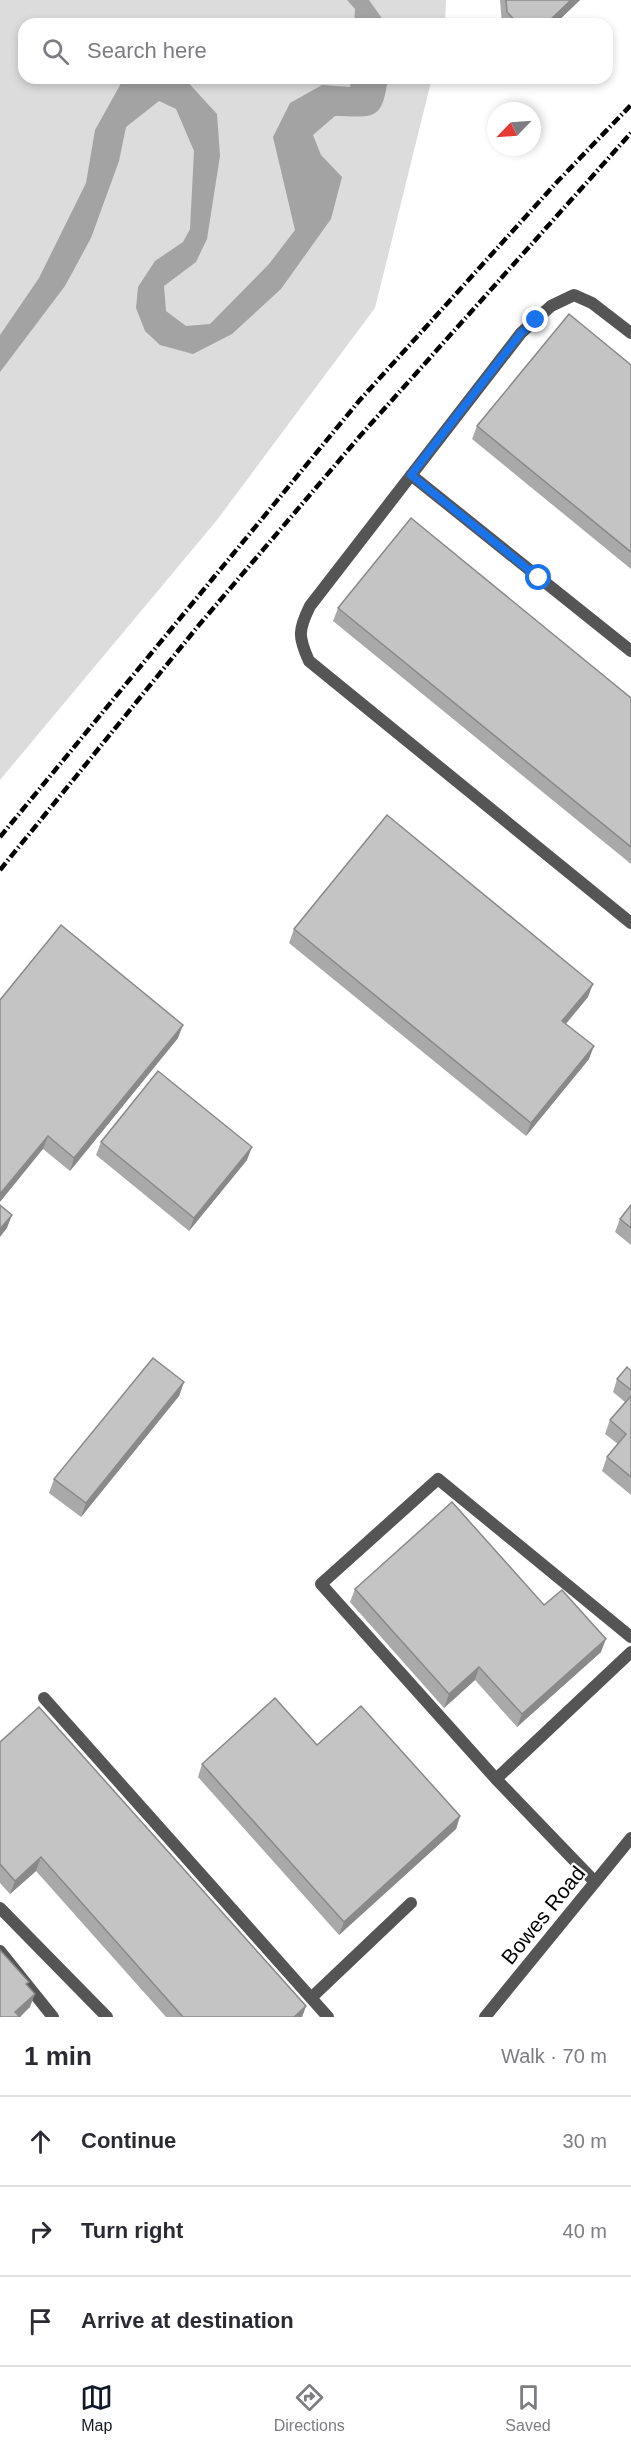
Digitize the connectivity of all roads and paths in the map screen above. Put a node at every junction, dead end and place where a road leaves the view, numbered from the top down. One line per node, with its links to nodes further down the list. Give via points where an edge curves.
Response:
1 (631, 333): 2 (street, via 592,303 574,295 551,306 521,333)
2 (411, 475): 3 (street); 4 (street, via 310,606 301,625 300,643 309,661)
3 (631, 651)
4 (631, 923)
5 (631, 1637): 8 (street, via 438,1479 321,1584)
6 (631, 1652): 8 (street)
7 (44, 1698): 14 (street)
8 (496, 1779): 10 (street)
9 (631, 1838): 10 (street, Bowes Road)
10 (595, 1882): 18 (street, Bowes Road)
11 (411, 1903): 14 (street)
12 (0, 1908): 16 (street)
13 (0, 1951): 15 (street)
14 (311, 1998): 17 (street)
15 (53, 2017)
16 (107, 2017)
17 (328, 2017)
18 (486, 2017)

